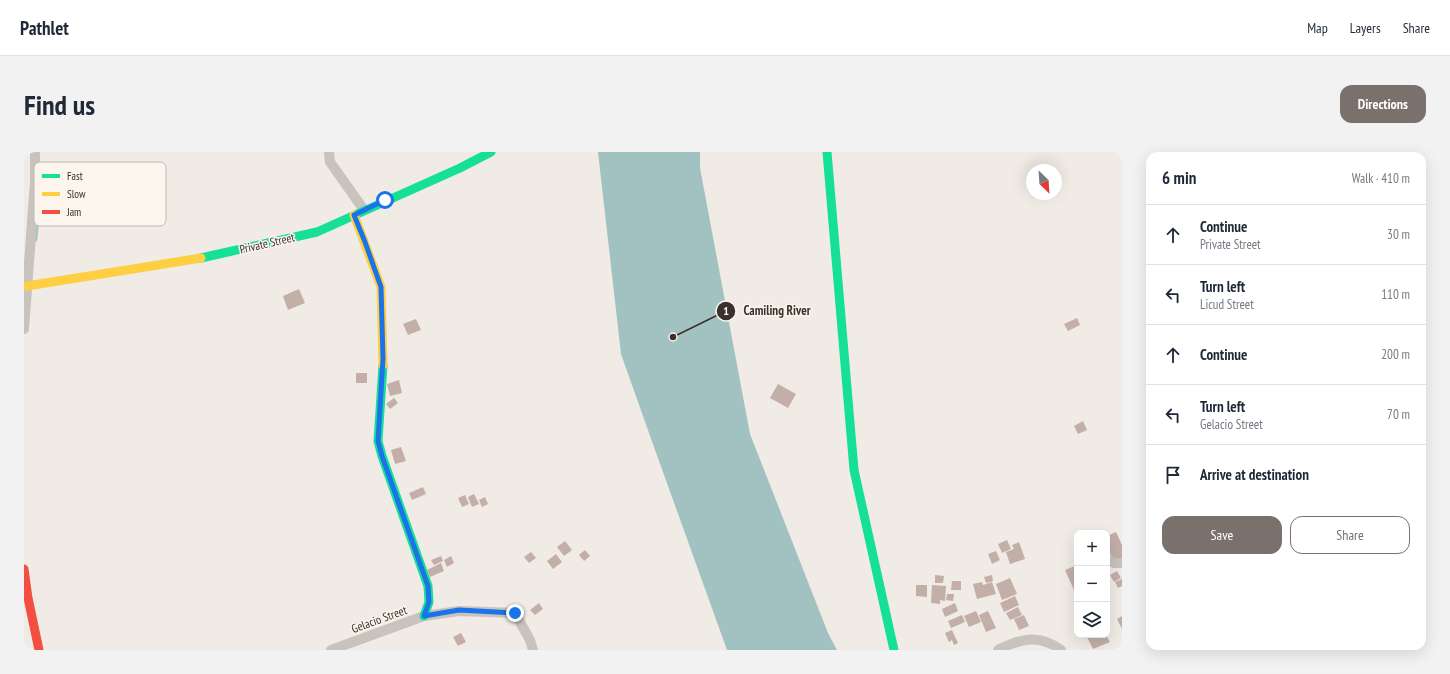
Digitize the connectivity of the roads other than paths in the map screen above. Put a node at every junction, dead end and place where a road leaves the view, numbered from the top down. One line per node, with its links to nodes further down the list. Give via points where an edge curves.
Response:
1 (329, 152): 5 (street, via 330,162)
2 (491, 152): 5 (street, Private Street)
3 (827, 152): 16 (street, via 854,470)
4 (34, 195): 7 (street)
5 (364, 210): 6 (street, Private Street)
6 (354, 215): 7 (street, Private Street, via 317,232 212,256); 12 (street, via 381,287 383,359 378,441 428,586 429,602)
7 (27, 286): 8 (street)
8 (24, 329)
9 (1110, 561): 10 (street)
10 (1122, 563)
11 (24, 569): 13 (street)
12 (424, 616): 14 (street, Gelacio Street); 15 (street, Gelacio Street, via 459,610 515,613)
13 (39, 650)
14 (331, 650)
15 (533, 650)
16 (894, 650)
17 (998, 650): 18 (street, via 1016,641 1032,639 1048,642)
18 (1061, 650)

